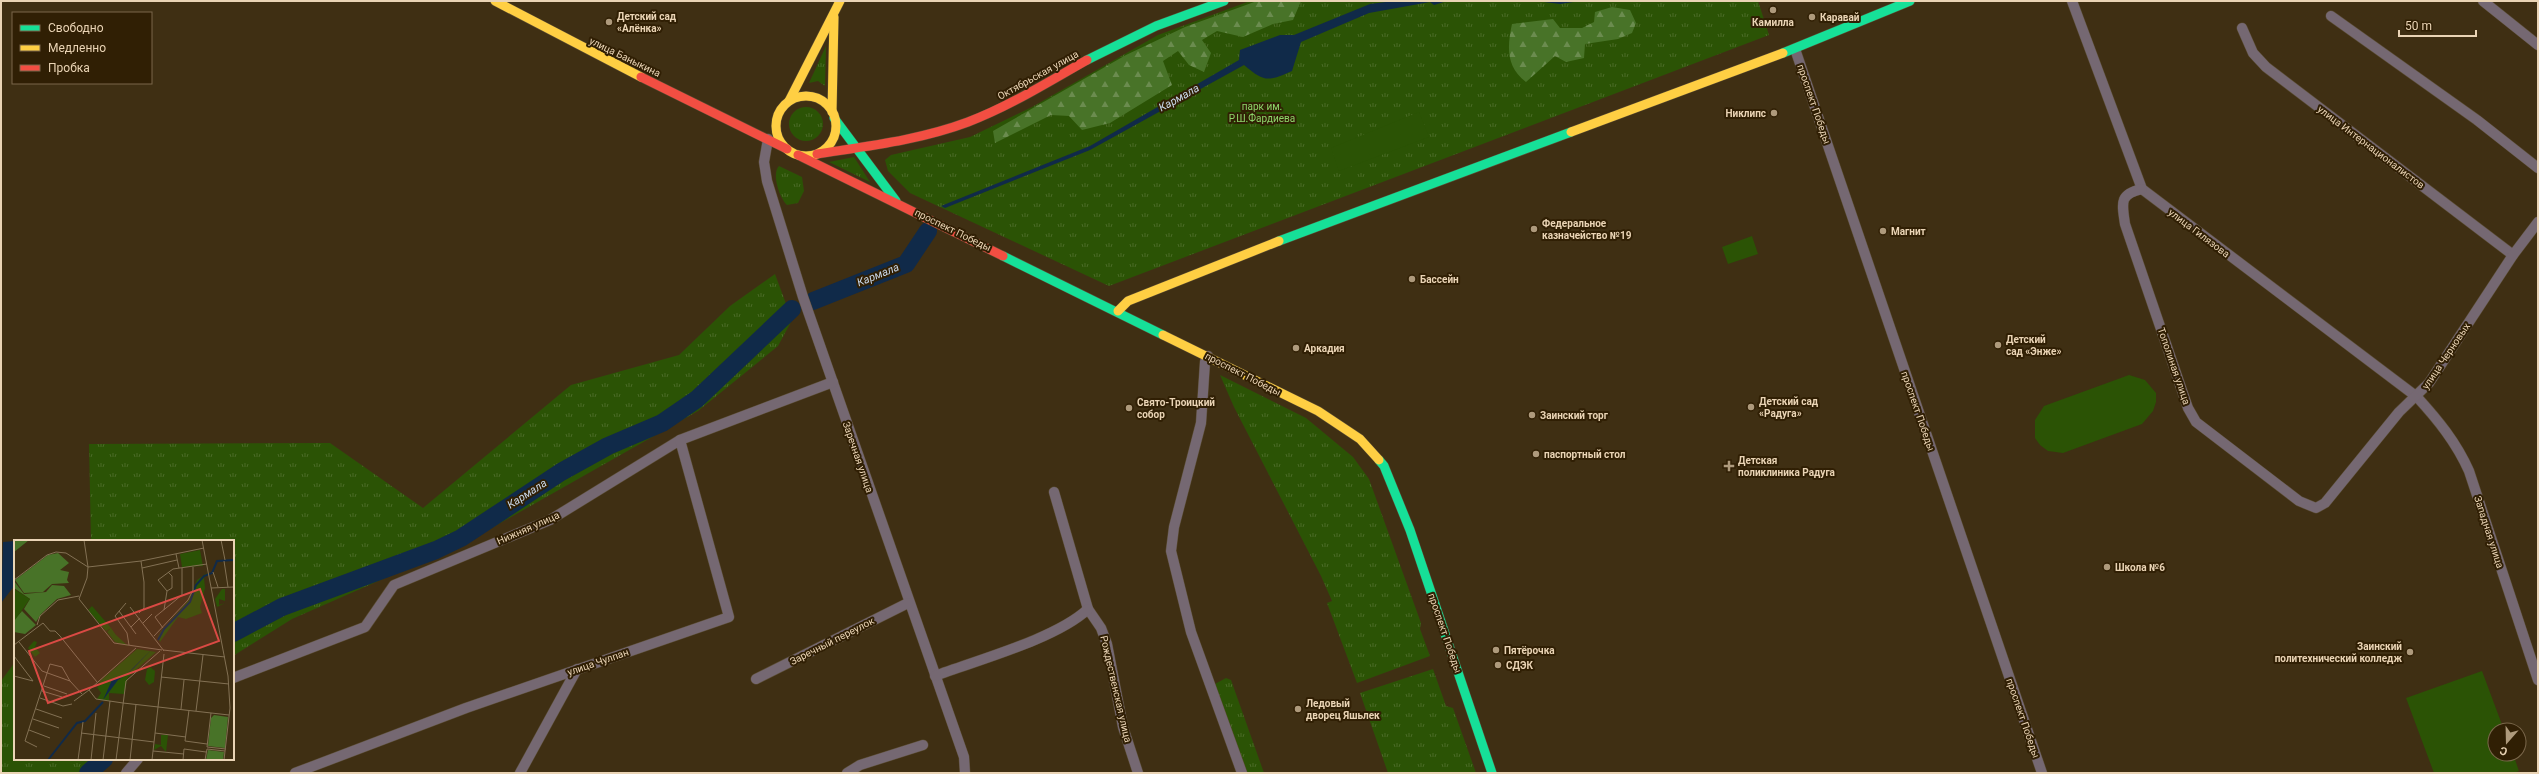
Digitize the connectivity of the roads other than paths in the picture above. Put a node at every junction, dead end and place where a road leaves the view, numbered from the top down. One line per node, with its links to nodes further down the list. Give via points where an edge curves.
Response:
1 (495, 1): 15 (main road, улица Баныкина, via 613,64)
2 (840, 1): 7 (main road)
3 (1224, 1): 17 (main road, Октябрьская улица, via 1153,27 1092,57 1002,107 968,122 924,135)
4 (1910, 1): 11 (main road)
5 (2072, 1): 22 (street)
6 (2483, 1): 10 (street)
7 (834, 13): 12 (main road); 13 (main road)
8 (2331, 16): 21 (street, via 2478,120)
9 (2242, 28): 25 (street, улица Интернационалистов, via 2253,53 2266,67)
10 (2538, 45)
11 (1795, 49): 26 (main road, via 1295,235 1128,301); 50 (street, проспект Победы)
12 (789, 101): 13 (main road, via 800,97 813,97 824,102); 14 (main road, via 780,110)
13 (833, 115): 17 (main road); 19 (main road, via 835,130 831,142)
14 (776, 122): 15 (main road); 18 (main road, via 779,140)
15 (748, 128): 16 (main road, улица Баныкина)
16 (768, 139): 18 (main road, улица Баныкина); 28 (street, Заречная улица, via 764,162 767,181)
17 (855, 148): 19 (main road, Октябрьская улица); 23 (main road)
18 (787, 149): 20 (main road)
19 (817, 154): 20 (main road)
20 (798, 155): 23 (main road, проспект Победы)
21 (2538, 168)
22 (2142, 189): 29 (street, улица Гилязова); 32 (street, Тополиная улица, via 2129,192 2125,197 2122,208 2125,224 2188,408 2196,422)
23 (897, 202): 26 (main road, проспект Победы)
24 (2538, 222): 25 (street, улица Черновых)
25 (2513, 255): 29 (street, улица Черновых, via 2430,383)
26 (1118, 311): 27 (main road, проспект Победы)
27 (1208, 356): 48 (street, via 1201,423 1174,527 1171,551 1177,584 1193,639); 49 (main road, проспект Победы, via 1335,421 1376,454 1410,530)
28 (833, 382): 30 (street, Нижняя улица); 33 (street, Заречная улица)
29 (2417, 397): 32 (street, улица Черновых, via 2399,412 2325,503 2316,508); 39 (street, Западная улица, via 2446,430 2463,458)
30 (680, 440): 35 (street, улица Чулпан, via 729,617); 37 (street, Нижняя улица, via 550,520 394,585 365,627)
31 (1054, 492): 34 (street, Рождественская улица)
32 (2307, 506)
33 (908, 603): 36 (street, Заречная улица); 38 (street, Заречный переулок)
34 (1088, 610): 36 (street, via 1075,620 1046,634); 47 (street, Рождественская улица, via 1104,635 1124,727)
35 (577, 669): 43 (street, улица Чулпан); 44 (street)
36 (935, 676): 46 (street, Заречная улица, via 964,757)
37 (234, 678)
38 (756, 679)
39 (2538, 680)
40 (924, 745): 45 (street, via 860,765)
41 (137, 760): 42 (street)
42 (126, 773)
43 (295, 773)
44 (520, 773)
45 (847, 773)
46 (965, 773)
47 (1138, 773)
48 (1242, 773)
49 (1492, 773)
50 (2042, 773)

